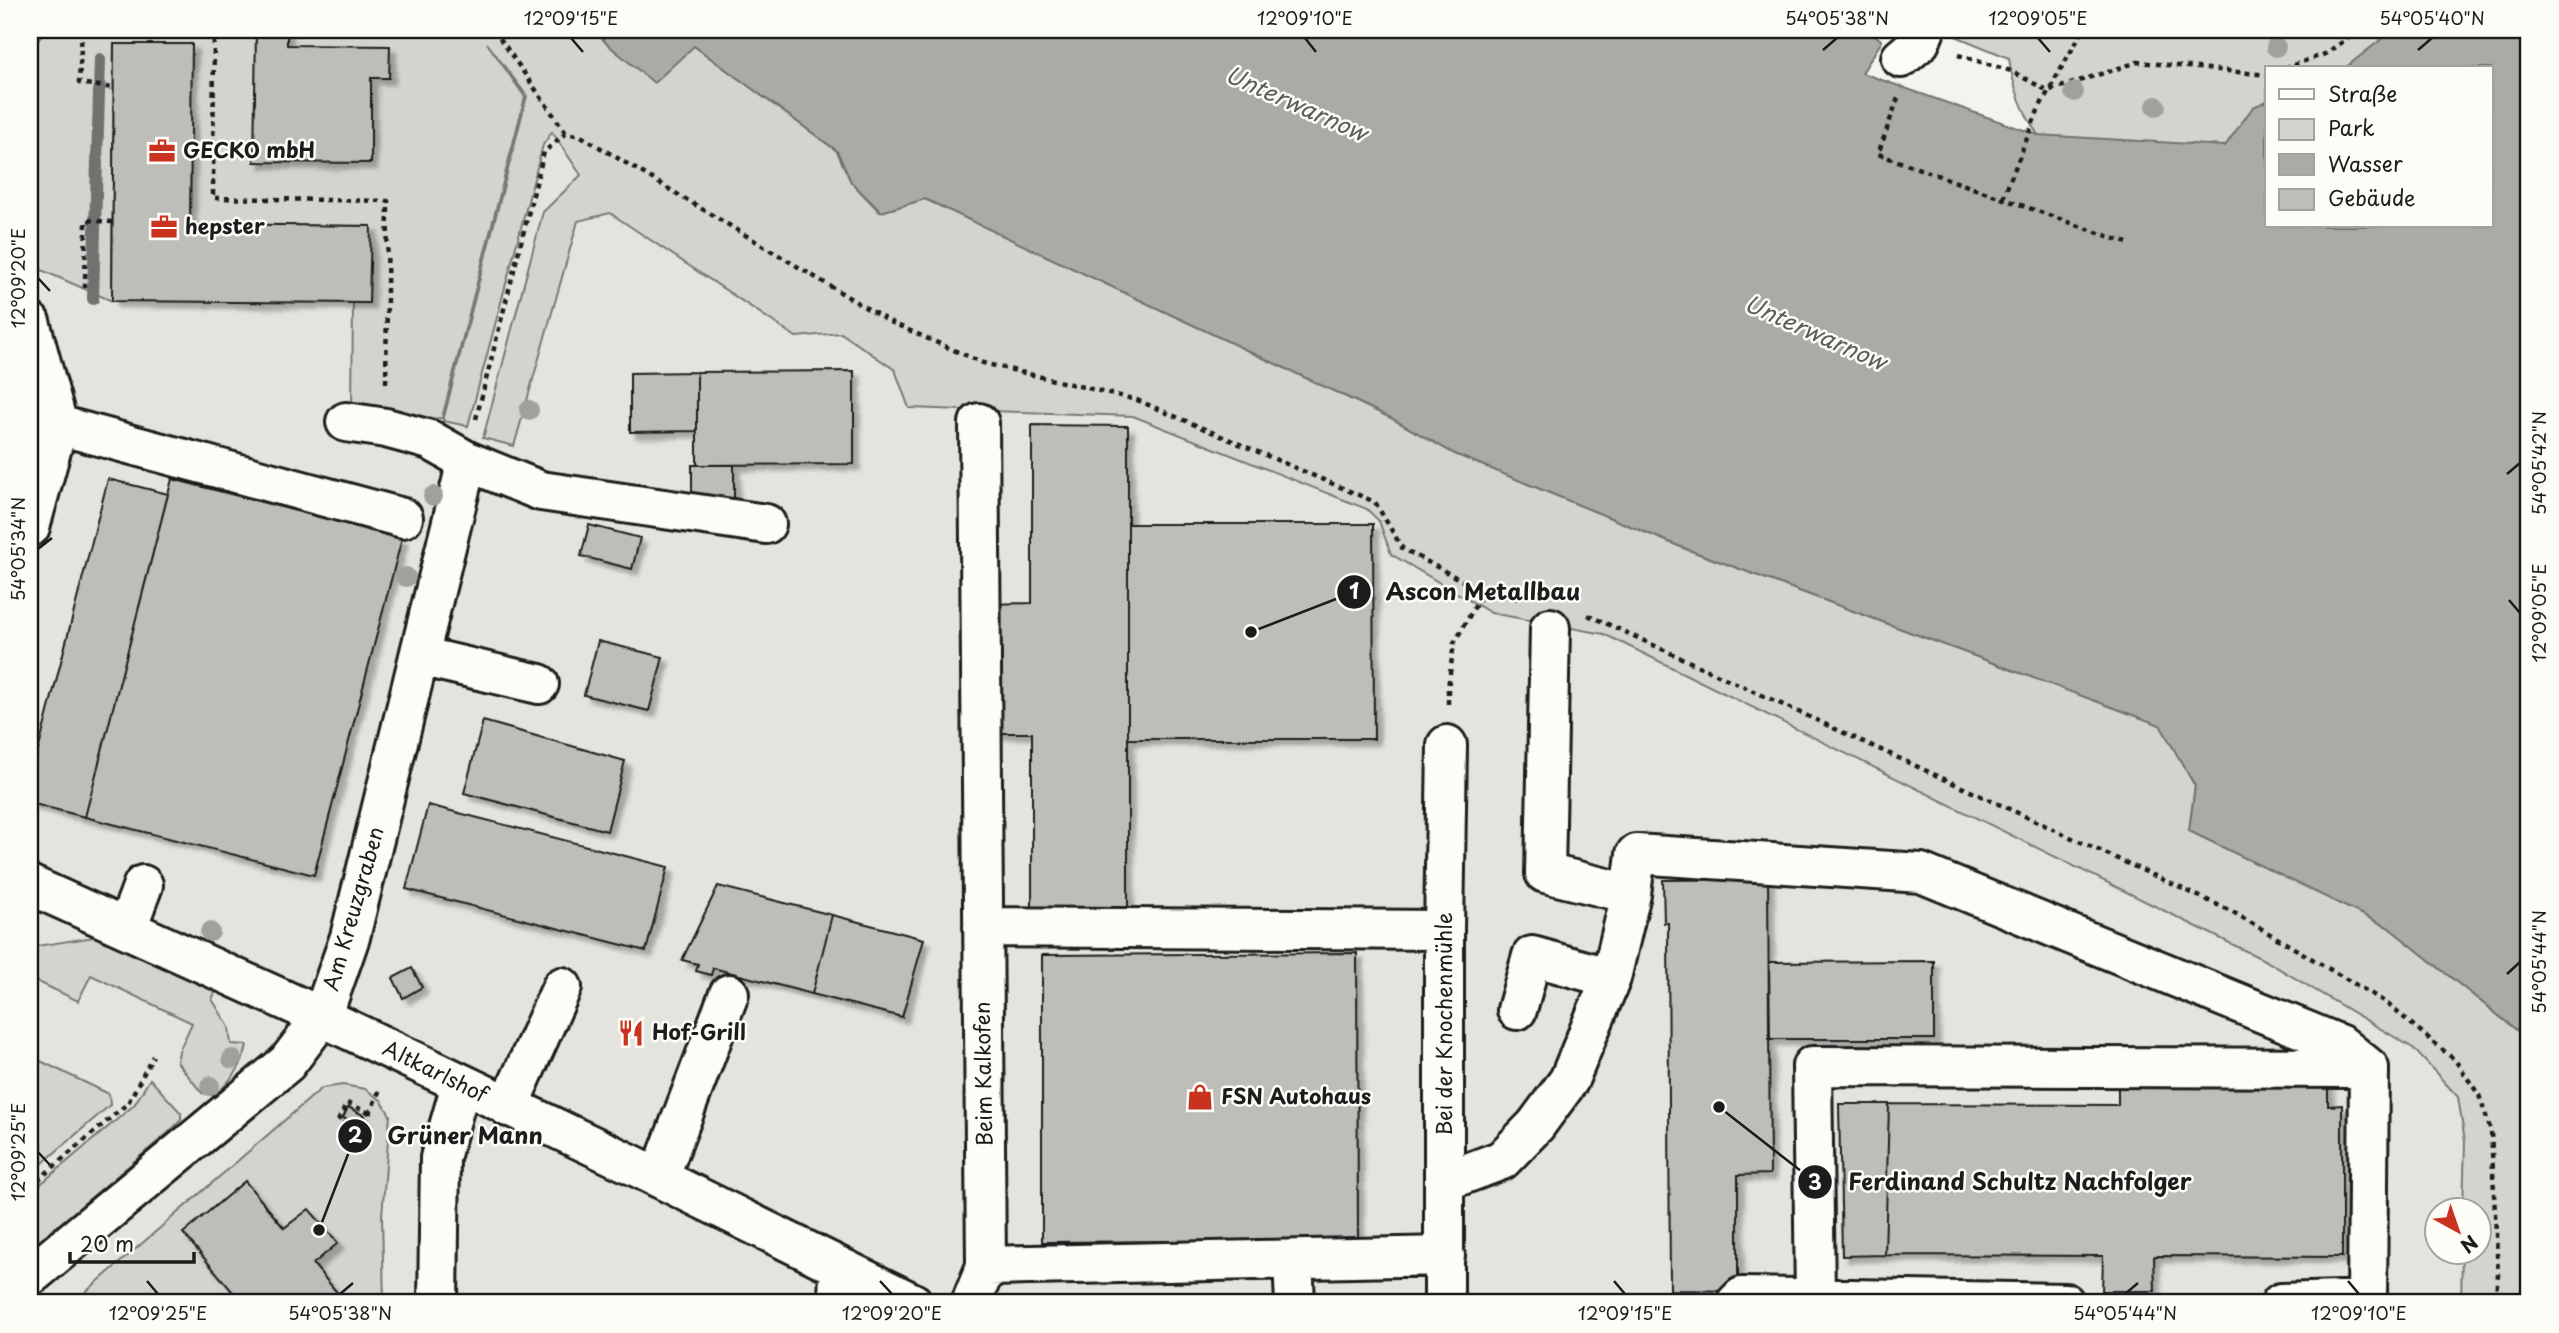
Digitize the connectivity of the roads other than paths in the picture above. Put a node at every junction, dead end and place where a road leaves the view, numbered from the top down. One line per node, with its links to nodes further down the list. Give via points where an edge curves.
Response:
1 (30, 322): 4 (street)
2 (346, 422): 5 (street, via 430,440)
3 (979, 423): 16 (street, Beim Kalkofen)
4 (58, 425): 6 (street); 8 (street)
5 (467, 461): 7 (street, via 541,491); 10 (street, Am Kreuzgraben)
6 (403, 518)
7 (766, 524)
8 (30, 527)
9 (1555, 614): 15 (street, via 1545,873)
10 (419, 656): 11 (street); 23 (street, Am Kreuzgraben, via 350,937)
11 (540, 684)
12 (1447, 746): 18 (street, Bei der Knochenmühle)
13 (143, 884): 17 (street)
14 (30, 885): 17 (street, Altkarlshof)
15 (1631, 894): 19 (street); 24 (street, via 1636,854 1921,873 2341,1045)
16 (983, 927): 18 (street); 31 (street, Beim Kalkofen)
17 (127, 928): 23 (street, Altkarlshof)
18 (1444, 930): 28 (street, Bei der Knochenmühle)
19 (1611, 978): 22 (street, via 1532,956); 28 (street, via 1569,1080 1536,1125 1502,1160)
20 (562, 987): 26 (street)
21 (729, 994): 27 (street)
22 (1517, 1010)
23 (322, 1017): 25 (street, Altkarlshof); 32 (street, Am Kreuzgraben, via 287,1063)
24 (2369, 1068): 34 (street, via 1812,1066); 42 (street, via 2367,1300)
25 (461, 1085): 26 (street, Altkarlshof); 35 (street, via 440,1158)
26 (508, 1107): 27 (street, Altkarlshof)
27 (659, 1178): 33 (street, Altkarlshof)
28 (1446, 1181): 29 (street, Bei der Knochenmühle)
29 (1445, 1256): 30 (street); 39 (street, Bei der Knochenmühle)
30 (1293, 1259): 31 (street); 38 (street)
31 (986, 1266): 37 (street, Beim Kalkofen)
32 (30, 1276)
33 (839, 1286): 36 (street, Altkarlshof)
34 (1815, 1299): 40 (street, via 1742,1297); 41 (street)
35 (438, 1303)
36 (913, 1303)
37 (971, 1303)
38 (1296, 1303)
39 (1444, 1303)
40 (1736, 1303)
41 (2065, 1303)
42 (2281, 1303)

